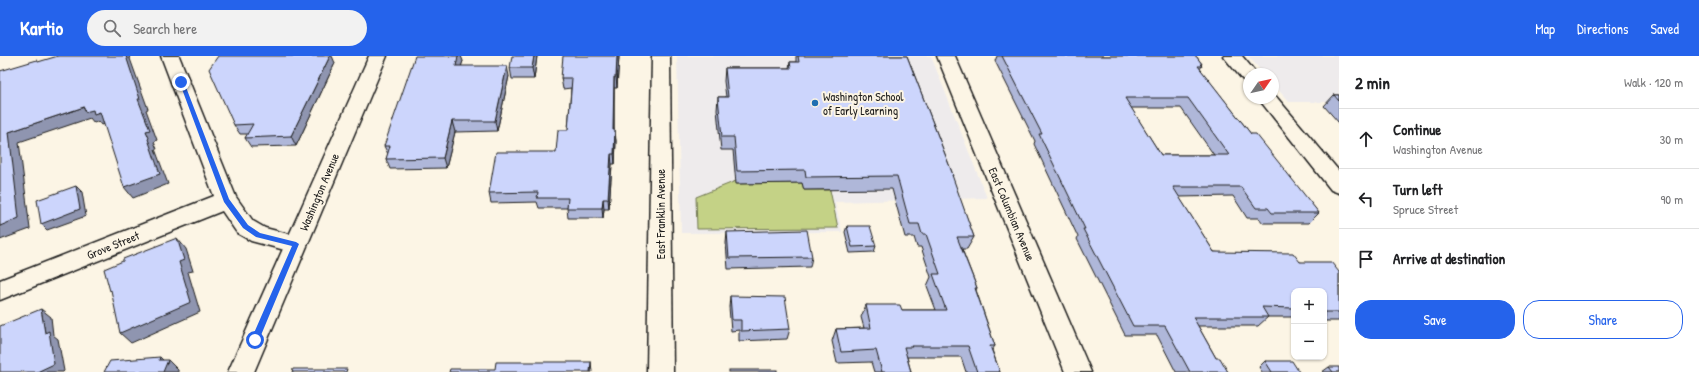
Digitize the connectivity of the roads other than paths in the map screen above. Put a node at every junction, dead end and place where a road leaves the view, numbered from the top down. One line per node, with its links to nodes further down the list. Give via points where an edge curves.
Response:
1 (170, 56): 9 (street)
2 (378, 56): 10 (street, Washington Avenue)
3 (661, 56): 13 (street, East Franklin Avenue)
4 (946, 56): 14 (street, East Columbian Avenue)
5 (1232, 56): 6 (street)
6 (1243, 69)
7 (1272, 104): 8 (street)
8 (1339, 185)
9 (226, 200): 10 (street, via 245,227 259,235); 11 (street, Grove Street)
10 (296, 244): 12 (street, Washington Avenue)
11 (0, 290)
12 (241, 372)
13 (660, 372)
14 (1078, 372)

